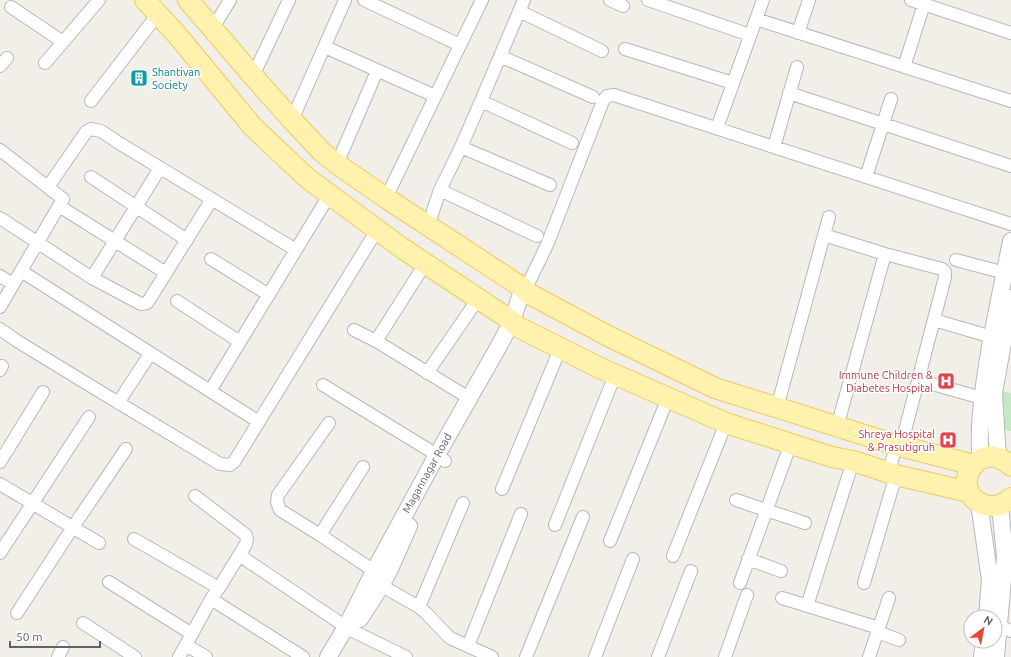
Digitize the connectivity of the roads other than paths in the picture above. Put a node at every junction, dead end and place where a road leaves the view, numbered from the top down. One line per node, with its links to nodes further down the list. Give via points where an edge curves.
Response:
1 (99, 0): 23 (street)
2 (188, 0): 19 (main road)
3 (230, 0): 19 (street)
4 (289, 0): 33 (street)
5 (346, 0): 25 (street)
6 (364, 0): 24 (street)
7 (482, 0): 24 (street)
8 (610, 0): 16 (street)
9 (648, 0): 22 (street)
10 (763, 0): 18 (street)
11 (808, 0): 20 (street)
12 (911, 0): 14 (street)
13 (151, 4): 39 (street); 57 (main road, via 252,126 307,178)
14 (924, 4): 21 (street); 31 (street)
15 (522, 6): 27 (street); 28 (street)
16 (623, 6)
17 (11, 7): 23 (street)
18 (756, 19): 20 (street); 22 (street)
19 (213, 28): 33 (main road)
20 (798, 33): 31 (street)
21 (1011, 33)
22 (750, 35): 34 (street)
23 (63, 42): 29 (street)
24 (460, 45): 36 (street)
25 (325, 47): 32 (street); 42 (street)
26 (625, 48): 34 (street)
27 (602, 51)
28 (500, 56): 37 (street); 40 (street)
29 (45, 63)
30 (797, 67): 35 (street)
31 (904, 67): 41 (street)
32 (377, 71): 36 (street); 49 (street)
33 (253, 76): 42 (main road)
34 (733, 83): 44 (street)
35 (789, 93): 43 (street); 47 (street)
36 (435, 96): 58 (street)
37 (593, 97)
38 (890, 99): 43 (street)
39 (90, 101)
40 (481, 101): 45 (street); 46 (street)
41 (1011, 101)
42 (292, 120): 49 (main road)
43 (882, 124): 50 (street); 52 (street)
44 (717, 128): 47 (street); 84 (street, via 614,95 607,96 547,245)
45 (572, 143)
46 (461, 147): 54 (street); 56 (street)
47 (774, 147): 52 (street)
48 (0, 150): 55 (street)
49 (337, 164): 58 (main road)
50 (1011, 166)
51 (160, 168): 55 (street, via 101,131 91,129 86,132); 59 (street); 61 (street)
52 (866, 177): 64 (street)
53 (91, 178): 61 (street)
54 (550, 185)
55 (48, 187): 60 (street, via 63,199)
56 (440, 190): 65 (street); 68 (street)
57 (330, 194): 66 (main road); 73 (street)
58 (386, 198): 65 (main road)
59 (212, 199): 69 (street); 73 (street)
60 (59, 206): 71 (street); 72 (street)
61 (136, 207): 69 (street); 72 (street)
62 (829, 217): 67 (street)
63 (0, 218): 71 (street)
64 (1011, 224)
65 (428, 226): 84 (main road)
66 (377, 230): 77 (main road); 111 (street)
67 (824, 235): 74 (street); 109 (street)
68 (537, 236)
69 (187, 240): 79 (street)
70 (1011, 241): 80 (street)
71 (38, 242): 78 (street); 82 (street)
72 (115, 242): 79 (street); 82 (street)
73 (296, 250): 85 (street)
74 (885, 254): 90 (street, via 942,269 945,272 946,277); 114 (street)
75 (211, 259): 85 (street)
76 (956, 260): 80 (street)
77 (426, 264): 87 (main road); 95 (street)
78 (21, 271): 83 (street); 98 (street)
79 (166, 273): 82 (street, via 147,303 142,304)
80 (1005, 273): 94 (street)
81 (0, 276): 83 (street)
82 (92, 278)
83 (13, 284): 89 (street)
84 (527, 287): 91 (street); 109 (main road, via 608,336 715,388)
85 (269, 295): 96 (street)
86 (1011, 296): 120 (street, via 994,393)
87 (478, 299): 91 (main road); 99 (street)
88 (177, 301): 96 (street)
89 (0, 306)
90 (934, 320): 94 (street); 101 (street)
91 (515, 324): 97 (main road); 105 (street, Magannagar Road, via 500,344); 118 (street, Magannagar Road)
92 (0, 329): 108 (street)
93 (354, 330): 95 (street)
94 (992, 337): 107 (street)
95 (376, 341): 99 (street)
96 (240, 342): 103 (street)
97 (560, 349): 100 (main road); 125 (street)
98 (150, 354): 103 (street); 108 (street)
99 (427, 373): 105 (street)
100 (615, 375): 106 (main road); 136 (street)
101 (918, 380): 107 (street); 116 (street)
102 (322, 385): 118 (street)
103 (210, 391): 111 (street)
104 (43, 392): 121 (street)
105 (469, 398): 118 (street, Magannagar Road)
106 (668, 398): 113 (main road); 140 (street)
107 (982, 398): 120 (street, via 980,415)
108 (118, 403): 111 (street, via 220,464 226,465 234,462)
109 (777, 408): 114 (main road)
110 (89, 417): 130 (street)
111 (259, 422)
112 (329, 423): 138 (street, via 278,495 277,502 280,510)
113 (726, 423): 115 (main road); 144 (street)
114 (837, 426): 116 (main road)
115 (791, 444): 119 (main road); 132 (street)
116 (899, 446): 120 (main road); 123 (street)
117 (126, 449): 137 (street)
118 (441, 458): 150 (street, Magannagar Road, via 389,571)
119 (853, 461): 123 (main road); 159 (street)
120 (997, 461): 127 (main road, via 968,474 967,483)
121 (0, 462)
122 (363, 467): 138 (street)
123 (892, 474): 127 (main road); 153 (street)
124 (0, 484): 130 (street)
125 (502, 489)
126 (195, 496): 143 (street, via 246,535 246,544)
127 (974, 498): 129 (main road, via 989,506); 161 (street)
128 (736, 500): 132 (street)
129 (1005, 502): 147 (street)
130 (32, 503): 137 (street); 142 (street)
131 (463, 503): 160 (street)
132 (767, 510): 135 (street); 146 (street)
133 (521, 514): 170 (street)
134 (583, 517): 179 (street)
135 (805, 523)
136 (555, 525)
137 (73, 527): 141 (street); 163 (street)
138 (320, 535): 150 (street)
139 (134, 539): 154 (street)
140 (610, 541)
141 (100, 543)
142 (0, 553)
143 (239, 555): 154 (street); 165 (street)
144 (673, 556)
145 (633, 559): 180 (street)
146 (748, 559): 149 (street); 152 (street)
147 (1008, 559): 162 (street)
148 (691, 571): 181 (street)
149 (781, 571)
150 (375, 579): 160 (street); 165 (street, Magannagar Road)
151 (109, 582): 167 (street)
152 (740, 583)
153 (864, 583)
154 (220, 588): 158 (street)
155 (747, 595): 182 (street)
156 (782, 598): 159 (street)
157 (889, 598): 166 (street)
158 (211, 599): 167 (street); 174 (street)
159 (807, 606): 166 (street)
160 (419, 607): 170 (street, via 450,638)
161 (996, 609)
162 (1001, 609)
163 (17, 613)
164 (83, 623): 171 (street)
165 (349, 629): 175 (street, Magannagar Road); 176 (street, Magannagar Road); 177 (street)
166 (878, 630): 168 (street); 183 (street)
167 (192, 634): 169 (street)
168 (899, 640)
169 (186, 645): 172 (street); 173 (street)
170 (468, 646): 178 (street)
171 (135, 657)
172 (179, 657)
173 (206, 657)
174 (303, 657)
175 (328, 657)
176 (340, 657)
177 (406, 657)
178 (492, 657)
179 (526, 657)
180 (595, 657)
181 (658, 657)
182 (725, 657)
183 (869, 657)

